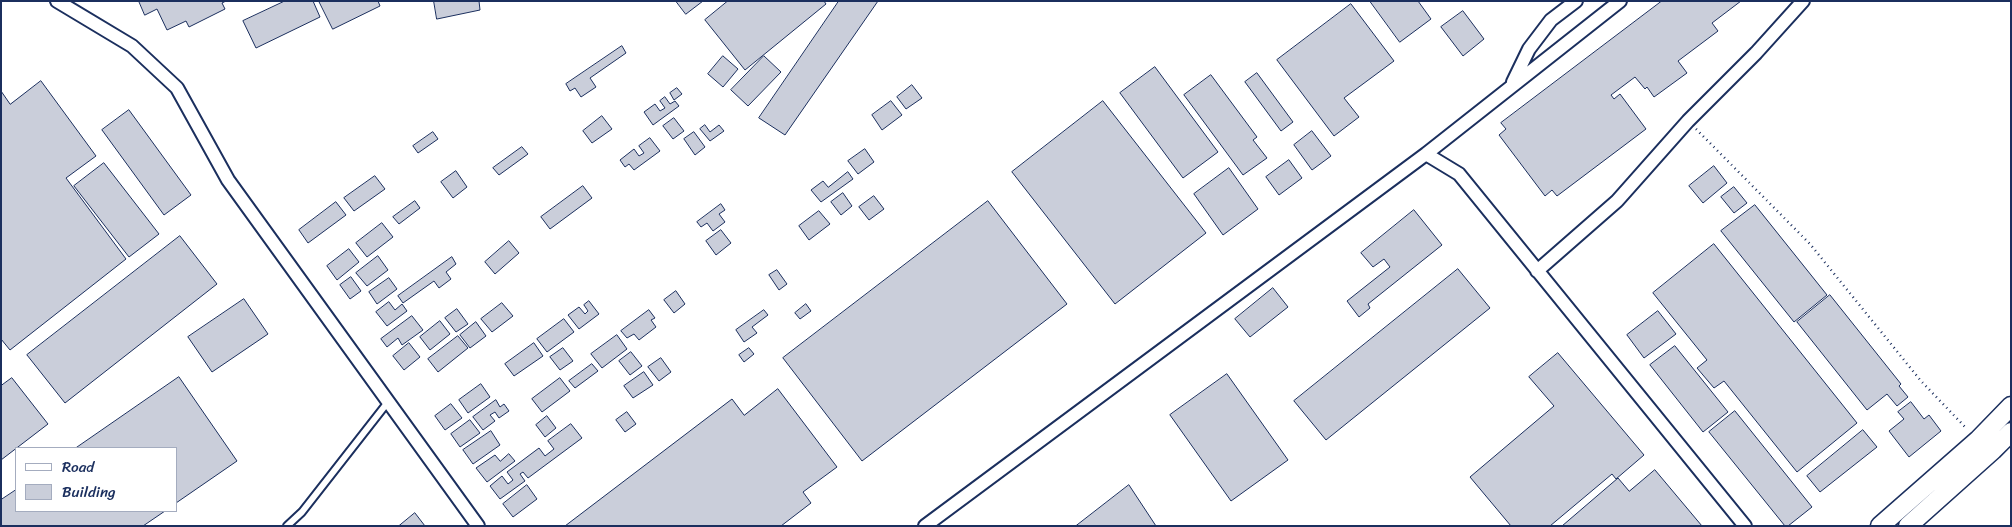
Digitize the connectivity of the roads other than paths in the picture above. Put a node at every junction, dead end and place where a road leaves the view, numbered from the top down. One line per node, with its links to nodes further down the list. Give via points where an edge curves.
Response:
1 (57, 1): 8 (street, via 132,46 177,88 228,180)
2 (1576, 1): 5 (street, via 1551,20 1529,49)
3 (1620, 1): 5 (street)
4 (1803, 1): 7 (street, via 1617,201)
5 (1510, 86): 6 (street)
6 (1426, 154): 7 (street, via 1459,174); 13 (street)
7 (1537, 271): 14 (street)
8 (388, 402): 11 (lane, via 302,512); 12 (street)
9 (2011, 406): 15 (main road, via 1978,440)
10 (2011, 432): 16 (main road)
11 (287, 526)
12 (478, 526)
13 (925, 526)
14 (1745, 526)
15 (1880, 526)
16 (1908, 526)

